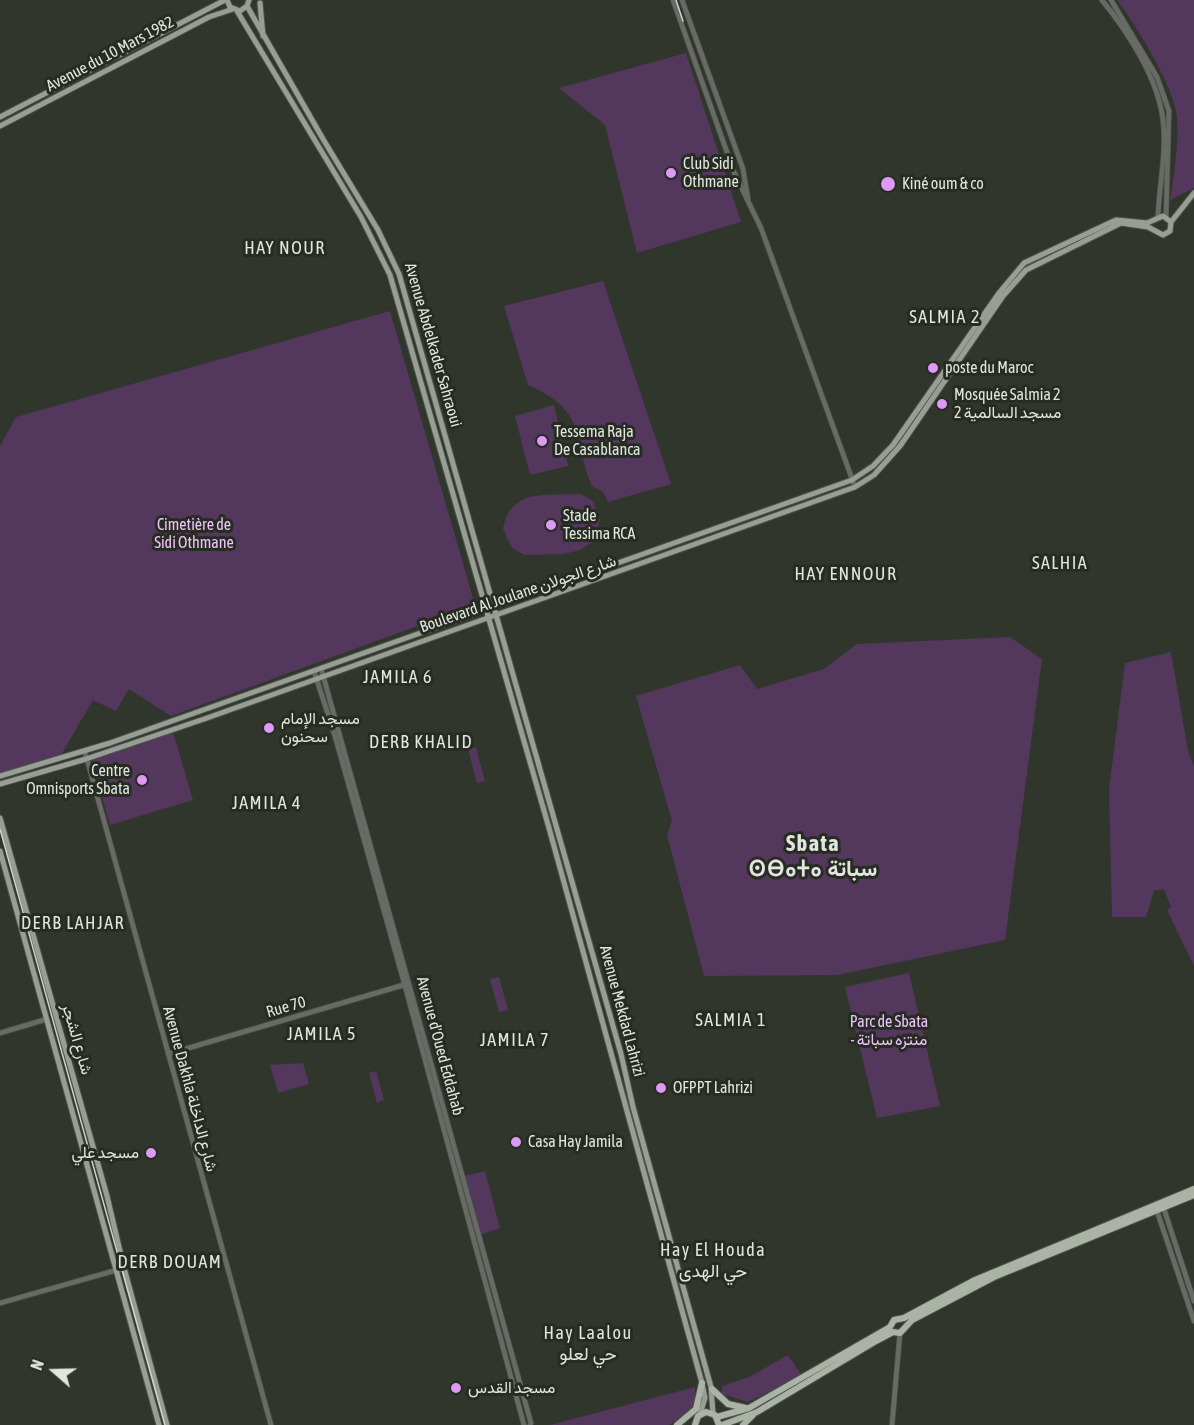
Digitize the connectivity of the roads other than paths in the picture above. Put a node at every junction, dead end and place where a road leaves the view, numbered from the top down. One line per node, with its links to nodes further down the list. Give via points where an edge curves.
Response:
1 (226, 0): 8 (main road, Avenue Abdelkader Sahraoui); 12 (main road, Avenue du 10 Mars 1982)
2 (673, 0): 11 (street)
3 (682, 0): 10 (street)
4 (1102, 0): 17 (street, via 1138,55 1161,109)
5 (1111, 0): 16 (street, via 1157,77 1169,111)
6 (248, 3): 8 (main road, Avenue du 10 Mars 1982); 9 (main road, Avenue Abdelkader Sahraoui)
7 (260, 3): 9 (main road)
8 (235, 10): 13 (main road, Avenue du 10 Mars 1982, via 208,17); 22 (main road, Avenue Abdelkader Sahraoui, via 369,231 390,275)
9 (263, 36): 21 (main road, Avenue Abdelkader Sahraoui, via 394,262)
10 (708, 75): 11 (street); 15 (street, via 743,169)
11 (700, 77): 15 (street, via 734,172)
12 (0, 117)
13 (0, 126)
14 (1194, 193): 18 (main road)
15 (748, 199): 25 (street)
16 (1166, 217): 17 (main road); 18 (main road)
17 (1156, 220): 19 (main road); 20 (main road)
18 (1171, 222): 20 (main road, via 1168,233 1159,235)
19 (1117, 223): 20 (main road, via 1132,223); 25 (main road, Boulevard Al Joulane شارع الجولان, via 1083,234 1024,263 893,445); 26 (main road, Boulevard Al Joulane شارع الجولان, via 1026,270 1012,283 900,446 874,475)
20 (1154, 231)
21 (428, 373): 22 (main road); 23 (main road, Avenue Abdelkader Sahraoui)
22 (419, 375): 24 (main road, Avenue Abdelkader Sahraoui)
23 (437, 408): 24 (main road); 27 (main road, Avenue Abdelkader Sahraoui)
24 (428, 410): 28 (main road, Avenue Abdelkader Sahraoui)
25 (852, 480): 26 (street); 27 (main road, Boulevard Al Joulane شارع الجولان)
26 (855, 487): 29 (main road, Boulevard Al Joulane شارع الجولان)
27 (494, 608): 28 (main road, Boulevard Al Joulane شارع الجولان); 29 (main road, Avenue Abdelkader Sahraoui)
28 (487, 611): 30 (main road, Avenue Abdelkader Sahraoui); 31 (main road, Boulevard Al Joulane شارع الجولان)
29 (497, 616): 30 (main road, Boulevard Al Joulane شارع الجولان); 57 (main road, Avenue Mekdad Lahrizi)
30 (490, 619): 33 (main road, Boulevard Al Joulane شارع الجولان); 56 (main road, Avenue Mekdad Lahrizi)
31 (321, 668): 32 (main road, Boulevard Al Joulane شارع الجولان); 33 (street, Avenue d'Oued Eddahab)
32 (314, 671): 34 (street, Avenue d'Oued Eddahab); 35 (main road, Boulevard Al Joulane شارع الجولان)
33 (324, 676): 34 (main road, Boulevard Al Joulane شارع الجولان); 43 (street, Avenue d'Oued Eddahab)
34 (317, 679): 36 (main road, Boulevard Al Joulane شارع الجولان); 43 (street, Avenue d'Oued Eddahab)
35 (110, 743): 36 (main road); 37 (main road, Boulevard Al Joulane شارع الجولان)
36 (112, 751): 38 (main road, Boulevard Al Joulane شارع الجولان)
37 (84, 752): 38 (street, Avenue Dakhla شارع الداخلة); 39 (main road, Boulevard Al Joulane شارع الجولان)
38 (86, 759): 40 (main road, Boulevard Al Joulane شارع الجولان); 46 (street, Avenue Dakhla شارع الداخلة)
39 (0, 776)
40 (0, 784)
41 (0, 818): 50 (main road, شارع الشجر, via 107,1196)
42 (0, 851): 44 (main road, شارع الشجر)
43 (408, 984): 46 (street, Rue 70); 63 (street, Avenue d'Oued Eddahab); 67 (street, Avenue d'Oued Eddahab)
44 (47, 1019): 45 (street); 50 (main road, شارع الشجر)
45 (0, 1033)
46 (168, 1054): 66 (street, Avenue Dakhla شارع الداخلة)
47 (1194, 1189): 53 (highway, via 975,1280)
48 (1194, 1195): 49 (highway)
49 (1160, 1210): 51 (street); 54 (street); 55 (highway, via 994,1277)
50 (120, 1270): 52 (street); 64 (main road); 65 (main road)
51 (1194, 1301)
52 (0, 1303)
53 (900, 1320): 55 (highway); 55 (highway, via 894,1320)
54 (1194, 1321)
55 (897, 1331): 58 (highway); 59 (highway); 72 (street)
56 (702, 1383): 60 (main road, Avenue Mekdad Lahrizi, via 705,1398); 68 (highway, via 696,1409)
57 (712, 1389): 58 (highway, via 728,1404); 61 (main road, Avenue Mekdad Lahrizi)
58 (749, 1408): 61 (highway)
59 (757, 1412): 70 (highway); 71 (highway)
60 (700, 1414): 61 (highway); 62 (highway)
61 (715, 1415): 70 (highway)
62 (695, 1423): 69 (highway)
63 (530, 1424)
64 (159, 1425)
65 (167, 1425)
66 (271, 1425)
67 (524, 1425)
68 (677, 1425)
69 (687, 1425)
70 (721, 1425)
71 (743, 1425)
72 (892, 1425)

